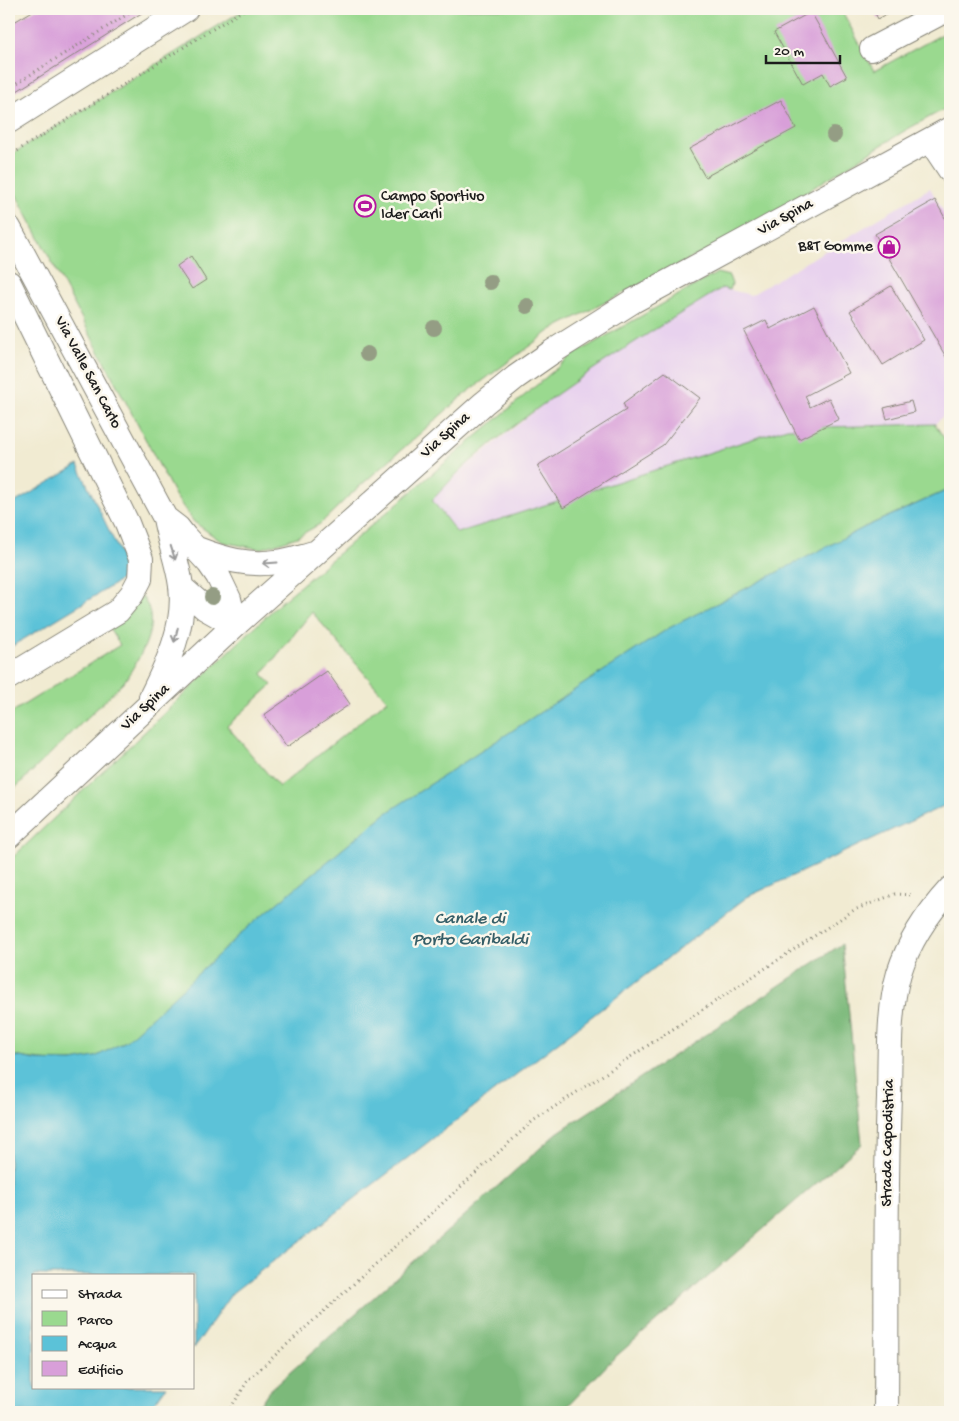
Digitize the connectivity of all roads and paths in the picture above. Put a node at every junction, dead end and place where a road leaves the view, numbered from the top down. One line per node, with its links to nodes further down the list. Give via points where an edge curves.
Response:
1 (136, 9): 6 (path)
2 (186, 9): 7 (street)
3 (245, 9): 10 (path)
4 (948, 9): 5 (street)
5 (872, 49)
6 (9, 88)
7 (9, 121)
8 (950, 129): 9 (street, Via Spina)
9 (930, 140): 11 (street); 16 (street, Via Spina, via 633,301 552,352 484,403)
10 (9, 156)
11 (950, 170)
12 (9, 228): 14 (street, Via Valle San Carlo)
13 (9, 283): 19 (street, via 127,523 141,559 140,579 118,611)
14 (165, 518): 15 (street, Via Valle San Carlo); 17 (street, Via Valle San Carlo, one-way to 17)
15 (197, 549): 16 (street, Via Valle San Carlo, one-way to 15, via 254,564 220,558); 18 (street, Via Valle San Carlo, via 218,576 229,599)
16 (317, 552): 18 (street, Via Spina)
17 (181, 587): 18 (street, via 205,608); 20 (street, Via Valle San Carlo, one-way to 20, via 182,612 176,639 169,661)
18 (235, 625): 20 (street, Via Spina)
19 (9, 677)
20 (144, 710): 21 (street, Via Spina)
21 (9, 836)
22 (946, 894): 23 (path, via 895,894 854,910 532,1121 249,1379); 24 (street, Strada Capodistria, via 907,952 894,996 888,1118)
23 (228, 1412)
24 (886, 1412)

